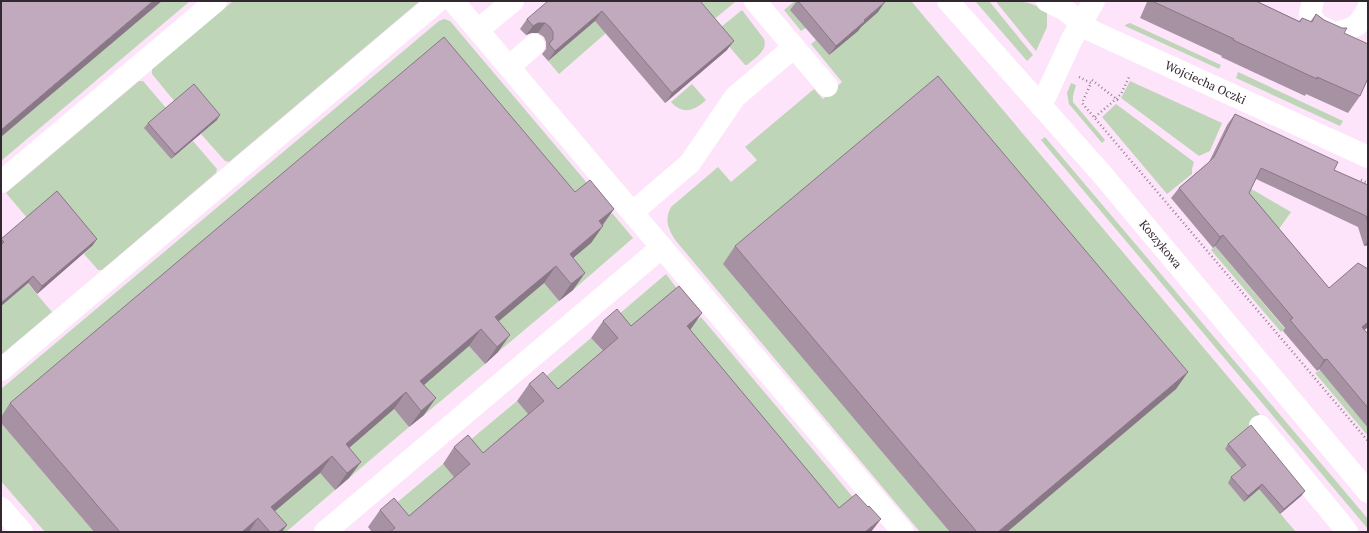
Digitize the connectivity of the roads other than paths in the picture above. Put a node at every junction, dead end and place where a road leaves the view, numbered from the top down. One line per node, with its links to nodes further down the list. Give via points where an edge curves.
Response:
1 (216, 1): 19 (street)
2 (438, 1): 22 (street)
3 (453, 1): 12 (street)
4 (513, 1): 12 (street)
5 (755, 1): 14 (street)
6 (948, 1): 17 (street, Koszykowa)
7 (1047, 1): 11 (street, Wojciecha Oczki, via 1065,10)
8 (1094, 1): 11 (street)
9 (1312, 1): 10 (street, via 1310,14 1317,25 1335,33 1357,25)
10 (1368, 8)
11 (1081, 24): 17 (street); 18 (street, Wojciecha Oczki)
12 (478, 30): 15 (street)
13 (534, 45): 15 (street)
14 (794, 47): 16 (street); 20 (street, via 735,97 690,163)
15 (509, 67): 20 (street)
16 (827, 86)
17 (1041, 106): 24 (street, Koszykowa)
18 (1368, 157)
19 (1, 182)
20 (633, 212): 21 (street)
21 (662, 247): 27 (street); 28 (street)
22 (1, 370)
23 (1260, 426): 29 (street)
24 (1368, 492)
25 (1, 508): 26 (street)
26 (22, 532)
27 (325, 532)
28 (903, 532)
29 (1347, 532)

